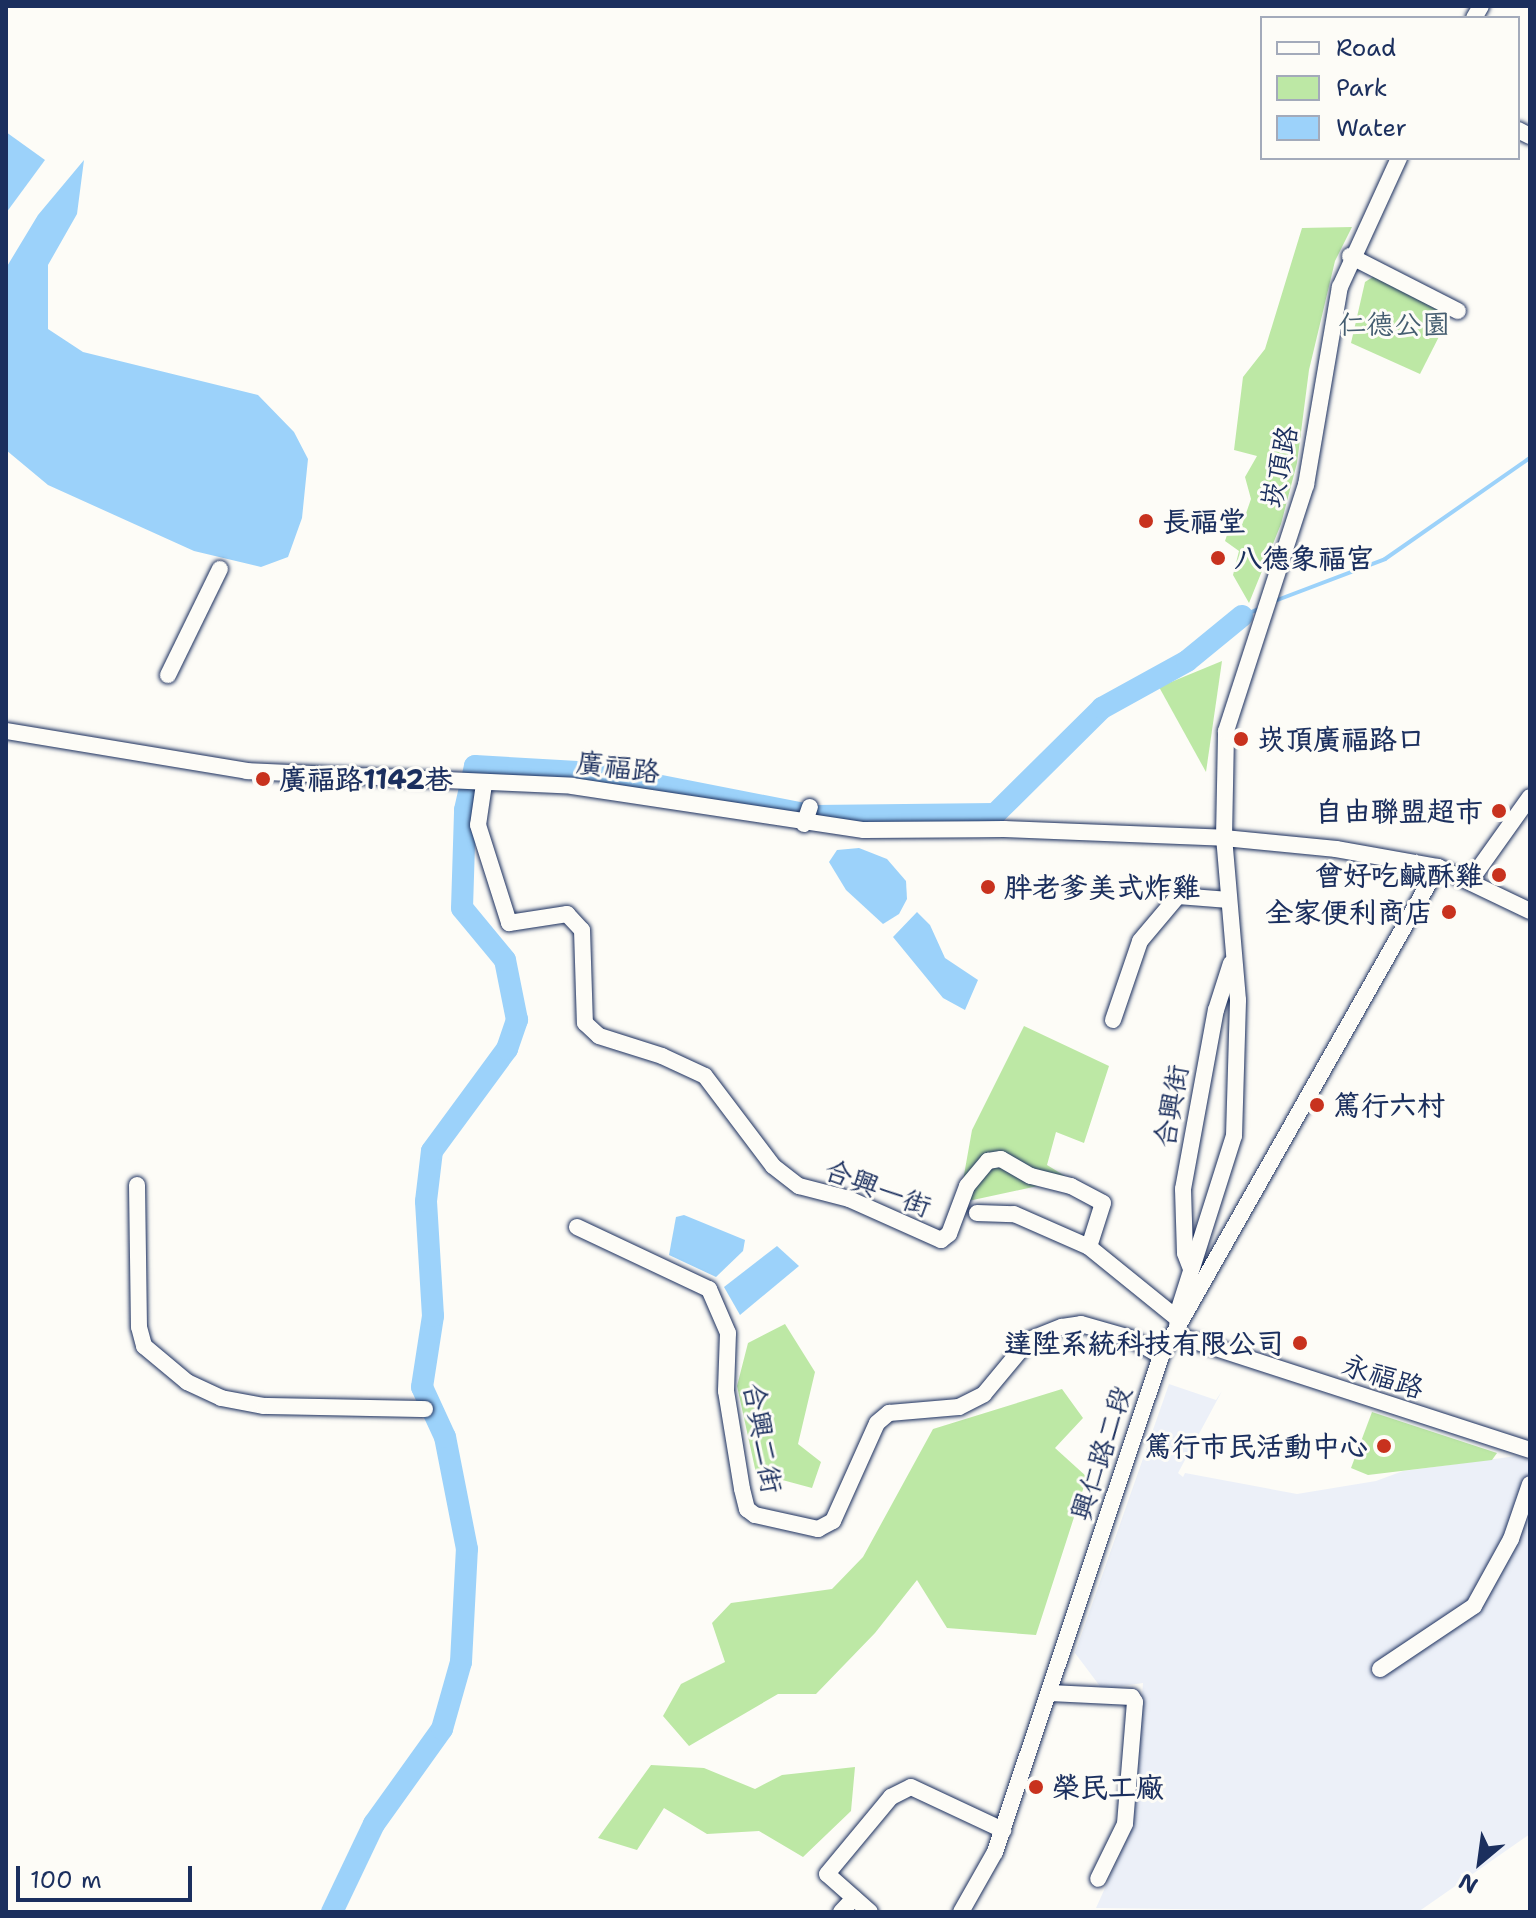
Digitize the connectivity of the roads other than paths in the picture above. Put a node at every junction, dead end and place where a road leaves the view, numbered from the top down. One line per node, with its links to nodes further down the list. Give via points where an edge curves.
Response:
1 (1398, 160): 2 (street, 崁頂路)
2 (1350, 256): 3 (street); 9 (street, 崁頂路, via 1327,347 1306,485 1269,604 1237,684 1226,731)
3 (1458, 311)
4 (220, 569): 5 (street)
5 (168, 675)
6 (6, 731): 7 (street, 廣福路, via 247,771)
7 (484, 784): 9 (street, 廣福路, via 572,786 864,830); 19 (street, 合興一街, via 478,825 509,923 567,914 582,930 585,1023 599,1036 705,1076 773,1166 799,1186 849,1199 941,1240 949,1234 955,1209 977,1171 1001,1159 1103,1203)
8 (1530, 797): 11 (street)
9 (1224, 838): 10 (street, 廣福路, via 1336,849); 12 (street, 崁頂路)
10 (1438, 867): 11 (street, 廣福路); 21 (street, 興仁路二段)
11 (1470, 881): 13 (street, 廣福路)
12 (1229, 900): 14 (street, 崁頂路); 15 (street, via 1178,896 1140,941)
13 (1530, 911)
14 (1233, 954): 20 (street, 合興街, via 1216,1010 1183,1189 1185,1253); 20 (street, 崁頂路, via 1238,1000 1234,1136)
15 (1113, 1020)
16 (137, 1185): 23 (street, via 139,1327 144,1346 187,1382 221,1398 264,1406)
17 (977, 1213): 19 (street, via 1014,1214)
18 (577, 1227): 22 (street, 合興二街, via 709,1289 728,1333 726,1391 747,1509 780,1521 818,1529 833,1521 877,1423 889,1413 942,1412 984,1394 1029,1340 1081,1324 1130,1338)
19 (1089, 1247): 21 (street)
20 (1191, 1269): 21 (street, 崁頂路)
21 (1177, 1327): 22 (street, 興仁路二段); 24 (street, 永福路)
22 (1161, 1356): 27 (street, 興仁路二段)
23 (425, 1409)
24 (1530, 1450)
25 (1530, 1484): 26 (street, via 1511,1539 1474,1606)
26 (1380, 1669)
27 (1050, 1693): 28 (street, 興仁路二段); 29 (street, via 1132,1697 1135,1702 1125,1824)
28 (1003, 1830): 30 (street, via 911,1787 891,1797 827,1874); 33 (street, 興仁路二段)
29 (1098, 1879)
30 (854, 1898): 31 (street); 32 (street)
31 (841, 1912)
32 (870, 1912)
33 (961, 1912)

